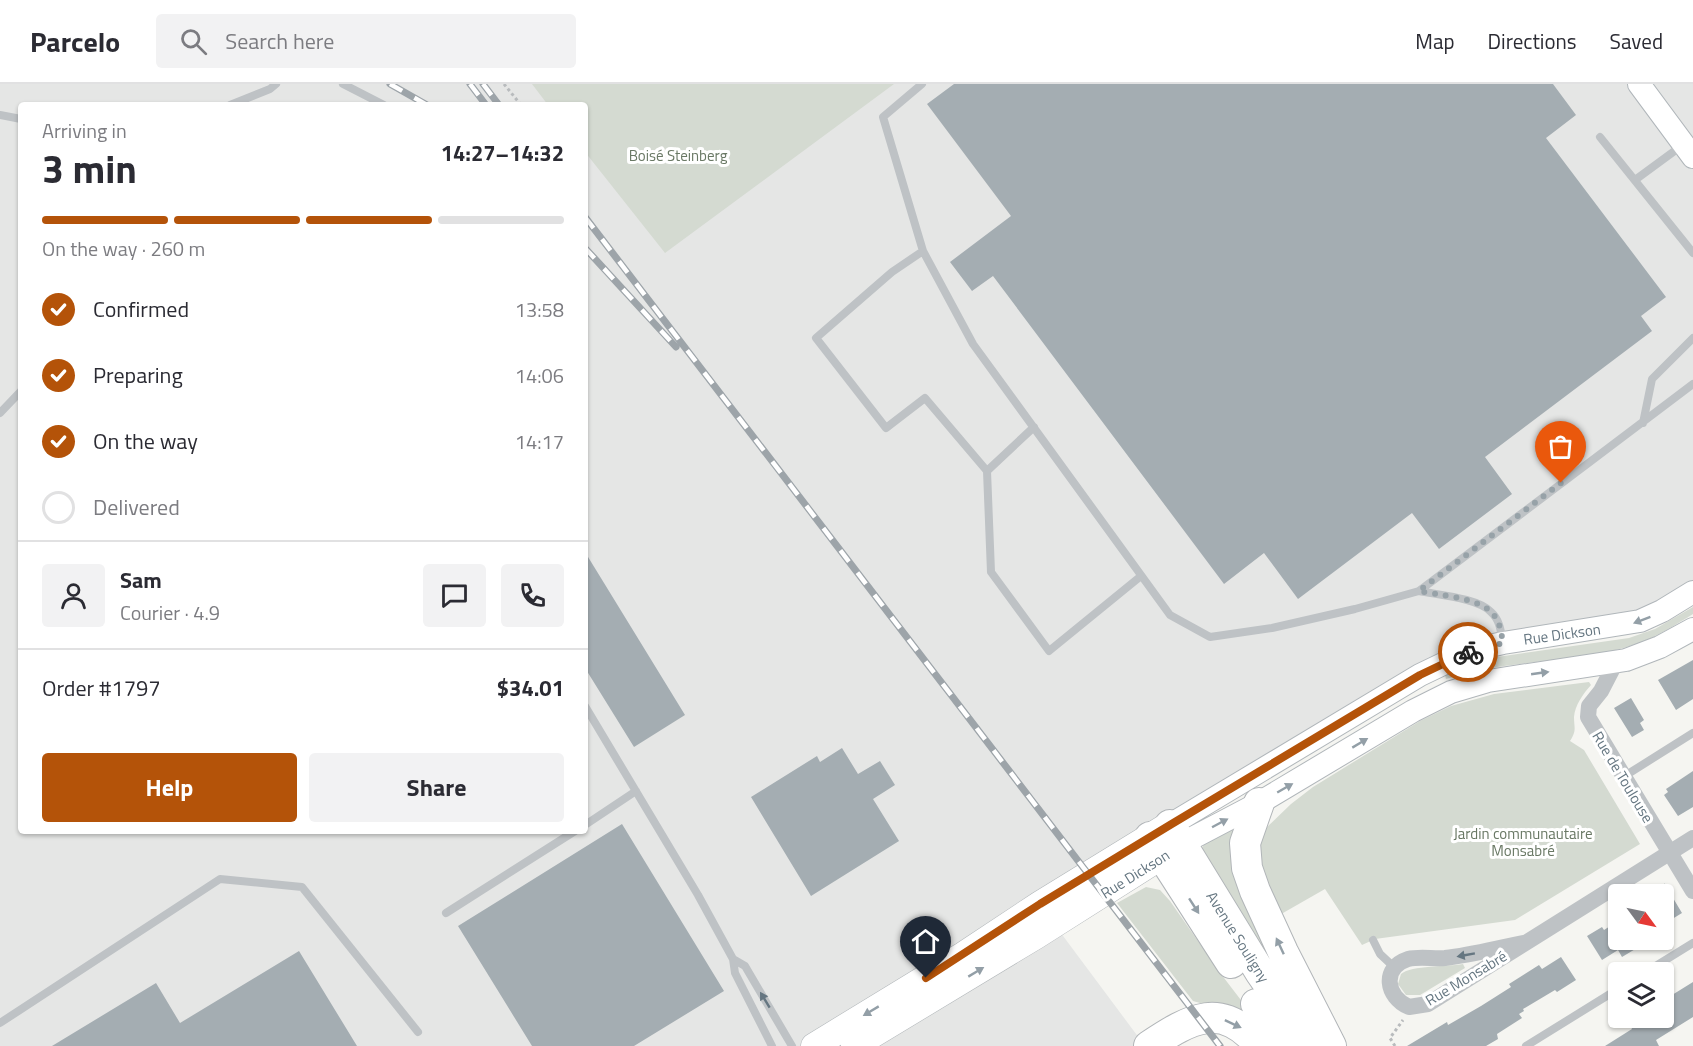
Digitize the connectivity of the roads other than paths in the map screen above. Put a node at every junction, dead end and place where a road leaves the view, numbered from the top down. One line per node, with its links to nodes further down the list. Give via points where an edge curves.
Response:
1 (276, 84): 5 (lane)
2 (343, 84): 6 (lane)
3 (922, 84): 12 (lane, via 883,117)
4 (1639, 84): 10 (main road)
5 (238, 102)
6 (378, 102)
7 (0, 115): 8 (lane)
8 (18, 118)
9 (1600, 137): 11 (lane)
10 (1689, 151): 11 (lane)
11 (1635, 180): 13 (lane)
12 (923, 251): 19 (lane, via 973,344); 20 (lane, via 816,338 886,428 925,398)
13 (1693, 253)
14 (1693, 338): 18 (lane, via 1652,379)
15 (1693, 384): 18 (lane)
16 (18, 394): 17 (lane)
17 (0, 413)
18 (1643, 423): 22 (lane)
19 (1034, 427): 20 (lane); 21 (lane)
20 (987, 471): 21 (lane, via 992,572 1050,651)
21 (1142, 576): 22 (lane, via 1170,615 1210,636 1282,626)
22 (1419, 591): 25 (lane, via 1482,605 1497,620)
23 (1693, 592): 25 (main road, Rue Dickson, one-way to 25, via 1631,624)
24 (1693, 629): 26 (main road, Rue Dickson, via 1660,648)
25 (1503, 643): 35 (main road, Rue Dickson, via 1458,656 1420,675)
26 (1616, 662): 29 (street, Rue de Toulouse, via 1587,711 1591,725); 31 (main road, Rue Dickson, one-way to 26, via 1452,692 1488,681)
27 (588, 711): 30 (lane)
28 (1693, 733): 29 (lane)
29 (1623, 777): 36 (street, Rue de Toulouse)
30 (636, 791): 32 (lane); 42 (lane)
31 (1259, 803): 35 (main road, Rue Dickson, one-way to 31); 56 (highway, one-way to 31, via 1287,962 1247,868 1245,843)
32 (588, 823)
33 (570, 834): 38 (lane)
34 (1693, 838): 36 (street, Rue Monsabré)
35 (1166, 841): 50 (main road, Rue Dickson, one-way to 50, via 1040,904); 51 (main road, Rue Dickson, one-way to 35, via 1036,936); 54 (highway, Avenue Souligny, one-way to 54); 55 (highway, Avenue Souligny)
36 (1669, 853): 37 (street, Rue de Toulouse); 40 (street, Rue Monsabré)
37 (1693, 891)
38 (446, 913)
39 (1372, 940): 44 (lane)
40 (1523, 943): 44 (street, Rue Monsabré, one-way to 44, via 1461,956 1413,958); 44 (street, Rue Monsabré, via 1428,1004 1409,1007 1395,998 1389,981)
41 (1693, 943): 43 (lane)
42 (733, 959): 48 (lane, via 735,973); 49 (lane, one-way to 42, via 745,966)
43 (1662, 962)
44 (1395, 968)
45 (1608, 995): 57 (lane)
46 (0, 1023): 47 (lane, via 220,879 302,887)
47 (418, 1032)
48 (772, 1046)
49 (792, 1046)
50 (814, 1046)
51 (854, 1046)
52 (1149, 1046): 53 (highway, one-way to 53, via 1177,1027 1211,1018 1233,1022)
53 (1260, 1046)
54 (1284, 1046)
55 (1311, 1046)
56 (1331, 1046)
57 (1526, 1046)

